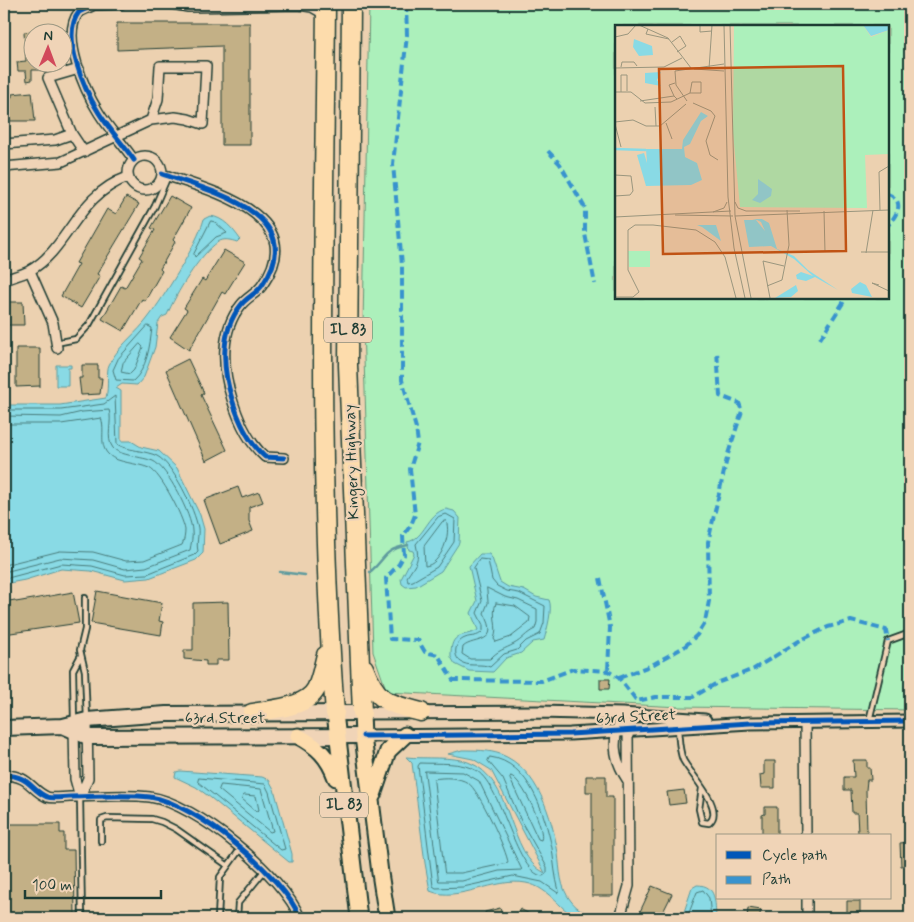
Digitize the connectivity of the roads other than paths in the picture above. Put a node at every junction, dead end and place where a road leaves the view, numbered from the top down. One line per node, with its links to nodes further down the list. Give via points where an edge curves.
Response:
1 (121, 4): 6 (street, via 94,5 84,9 75,17)
2 (172, 4): 4 (street, via 188,7)
3 (351, 4): 25 (highway, Kingery Highway / IL 83, via 348,364)
4 (249, 5): 5 (street, via 299,5)
5 (326, 10): 24 (highway, Kingery Highway / IL 83, via 321,362)
6 (72, 34): 7 (street)
7 (79, 70): 8 (street); 11 (street, via 99,114)
8 (65, 73): 10 (street, via 48,78)
9 (151, 120): 9 (street, via 175,117 203,124 206,66 160,66 158,99); 11 (street)
10 (72, 134): 12 (street, via 55,140); 13 (street)
11 (116, 135): 13 (street); 14 (street)
12 (4, 144)
13 (84, 152): 15 (street, via 61,162)
14 (134, 160): 16 (street, via 146,156 153,158); 17 (street)
15 (4, 167)
16 (165, 175): 17 (street, via 156,185 144,189 132,184); 20 (lane, via 155,206 89,325 76,339); 21 (street, via 228,198 253,211 266,223 274,238 271,270 262,286 242,303 231,319 224,360 226,382 244,430 265,457)
17 (128, 177): 18 (street, via 114,182 89,202 54,248)
18 (30, 270): 19 (street); 20 (street, via 53,323)
19 (4, 280)
20 (56, 346)
21 (284, 458)
22 (85, 598): 26 (lane, via 85,629)
23 (910, 633): 32 (lane, via 888,641)
24 (329, 643): 28 (highway, via 318,683 309,697 297,703); 29 (highway, Kingery Highway / IL 83)
25 (359, 656): 27 (highway, via 370,685 379,697); 30 (highway, Kingery Highway / IL 83)
26 (80, 657): 38 (lane, via 85,671); 38 (lane, via 73,670)
27 (421, 712): 30 (street, 63rd Street); 31 (street, 63rd Street)
28 (252, 713): 29 (main road, 63rd Street); 38 (main road, 63rd Street, via 166,714)
29 (335, 713): 30 (main road, 63rd Street); 42 (highway, Kingery Highway / IL 83)
30 (362, 713): 43 (highway, Kingery Highway / IL 83)
31 (622, 714): 35 (street, 63rd Street); 39 (street); 40 (street)
32 (869, 721): 33 (street, 63rd Street); 34 (street, 63rd Street)
33 (910, 721)
34 (805, 722): 35 (street, 63rd Street); 51 (street)
35 (750, 723): 36 (street, 63rd Street)
36 (678, 727): 39 (street, 63rd Street); 47 (lane, via 681,755)
37 (4, 728): 38 (main road, 63rd Street)
38 (77, 728): 41 (main road, 63rd Street); 48 (street, via 76,779); 48 (street, via 88,778)
39 (628, 730): 40 (street, 63rd Street); 46 (street)
40 (615, 731): 44 (street, 63rd Street); 46 (street, via 618,766)
41 (298, 736): 42 (main road, 63rd Street); 49 (highway, via 325,755)
42 (336, 736): 43 (main road, 63rd Street); 49 (highway, Kingery Highway / IL 83)
43 (363, 736): 44 (street, 63rd Street); 50 (highway, Kingery Highway / IL 83)
44 (405, 736): 50 (highway, via 388,751)
45 (4, 775): 48 (street, via 26,780 47,797)
46 (628, 781): 63 (street, via 629,886)
47 (702, 788): 47 (lane, via 714,810 709,823 702,822 699,816)
48 (80, 797): 53 (street, via 149,797 166,801 183,808); 57 (lane)
49 (344, 798): 61 (highway, Kingery Highway / IL 83)
50 (371, 801): 62 (highway, Kingery Highway / IL 83)
51 (806, 834)
52 (100, 840): 54 (lane, via 102,820 152,819 176,829)
53 (241, 848): 54 (lane); 55 (street)
54 (227, 865): 58 (lane, via 218,885)
55 (266, 870): 59 (lane, via 238,903); 60 (street)
56 (807, 900): 64 (street)
57 (82, 918)
58 (218, 918)
59 (237, 918)
60 (300, 918)
61 (359, 918)
62 (388, 918)
63 (620, 918)
64 (807, 918)

